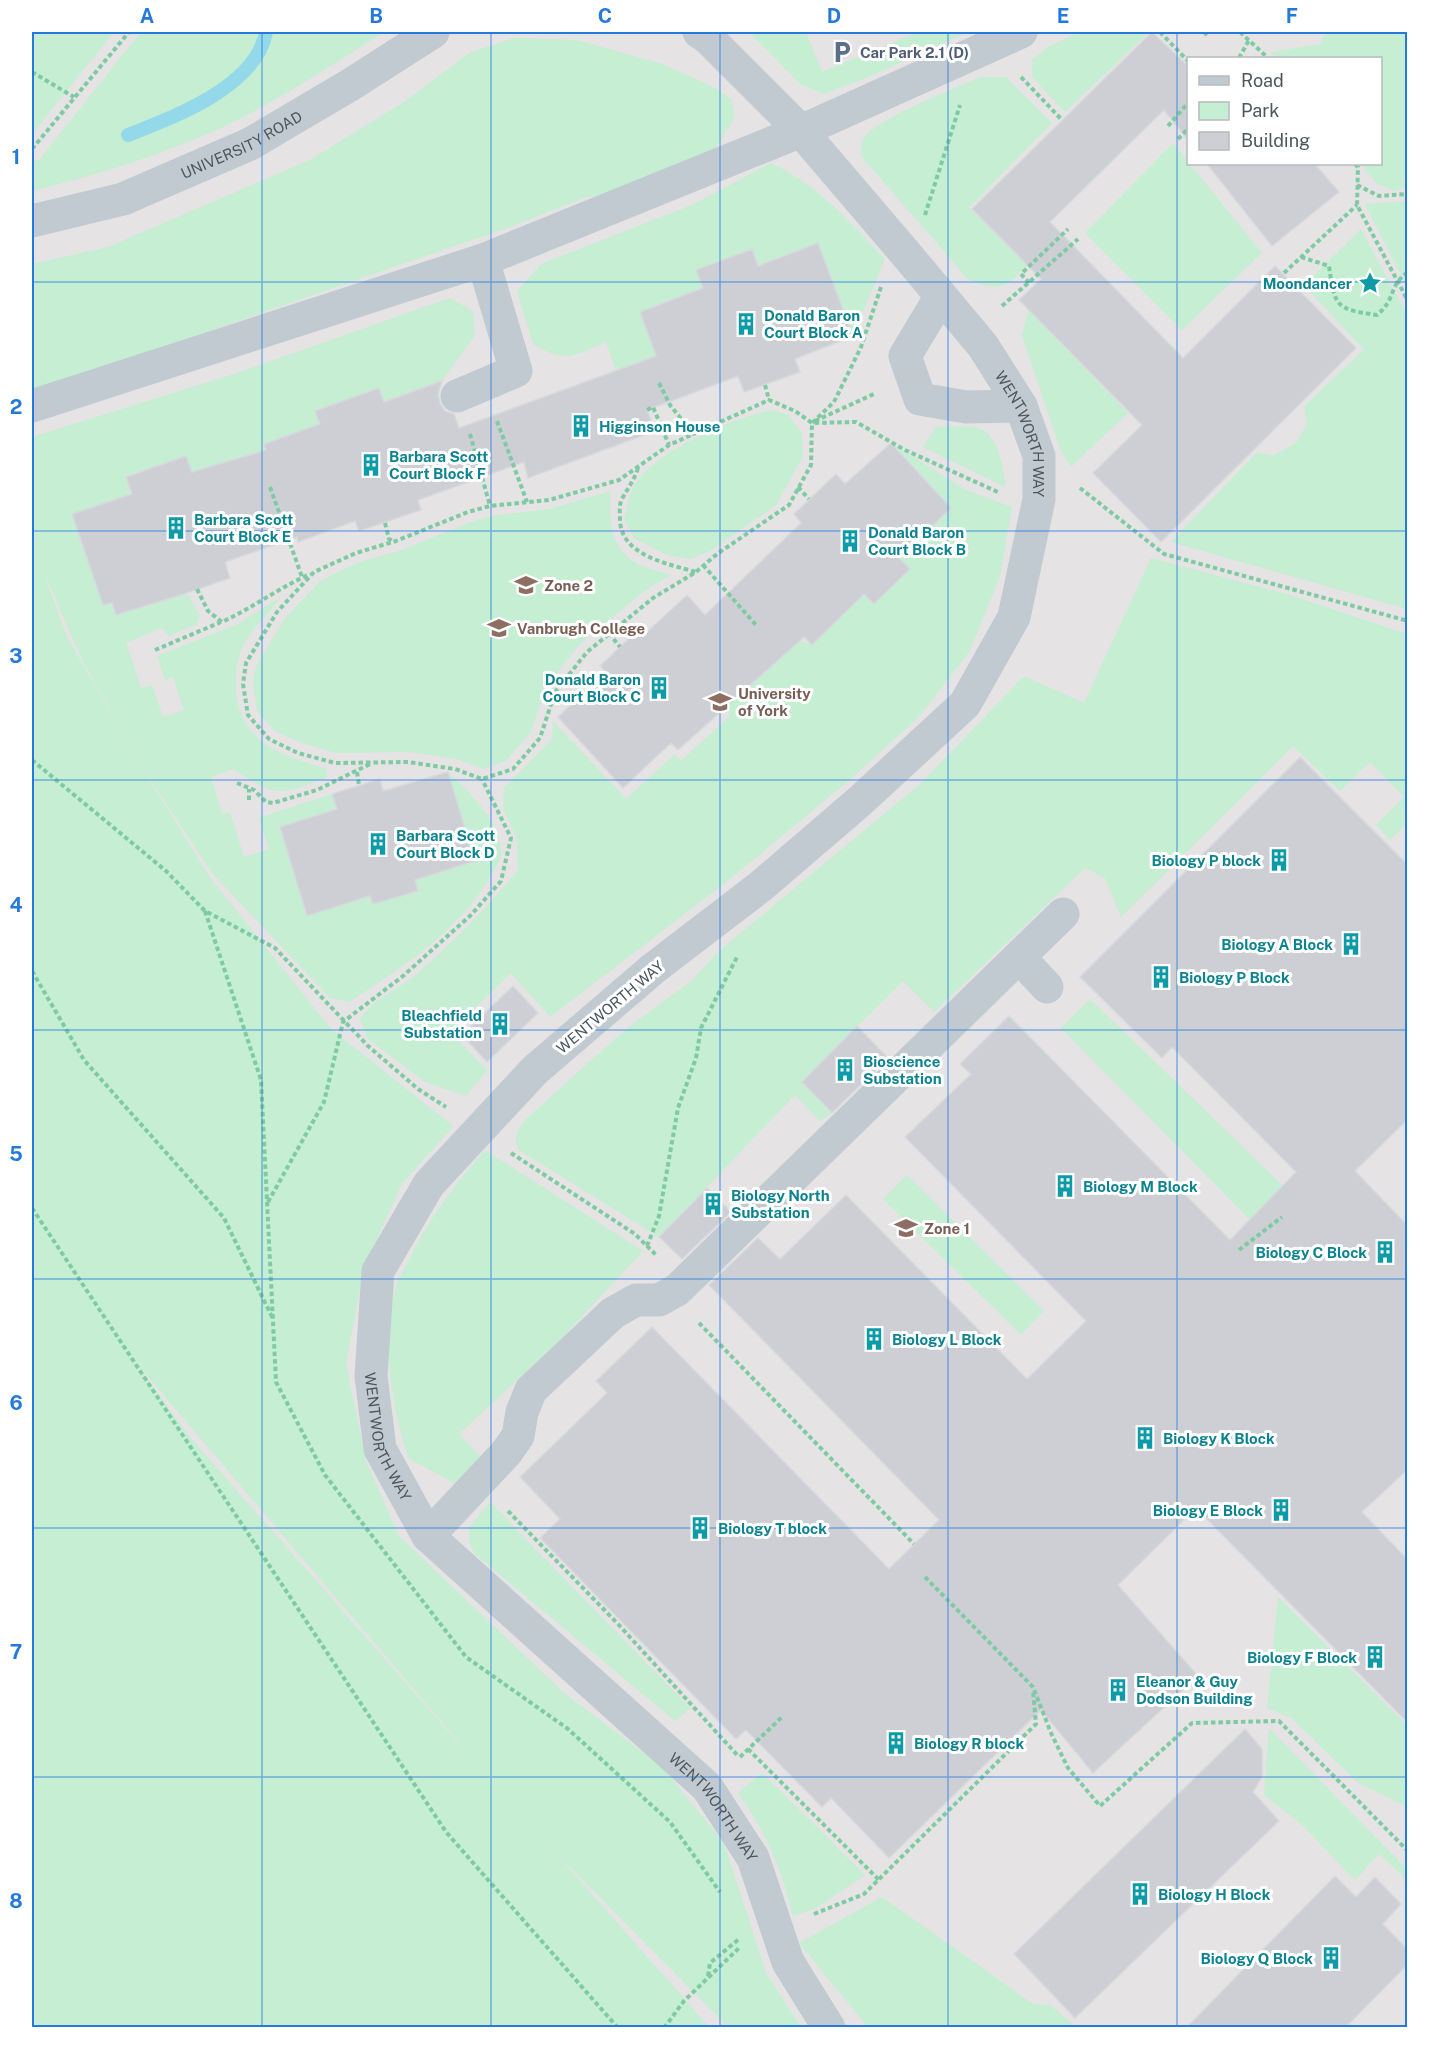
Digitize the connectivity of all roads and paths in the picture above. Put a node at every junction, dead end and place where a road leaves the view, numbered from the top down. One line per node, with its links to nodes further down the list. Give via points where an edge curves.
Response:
1 (129, 32): 13 (path)
2 (433, 32): 25 (street, UNIVERSITY ROAD, via 250,144 123,199)
3 (699, 32): 18 (street, WENTWORTH WAY)
4 (1021, 32): 8 (street)
5 (1160, 32): 11 (path)
6 (1240, 32): 7 (path)
7 (1249, 40): 9 (path); 10 (path)
8 (990, 45): 15 (path); 18 (street)
9 (1240, 57)
10 (1267, 57)
11 (1187, 60)
12 (32, 72): 13 (path)
13 (74, 97): 20 (path)
14 (1187, 104): 16 (path)
15 (1062, 120)
16 (1168, 126)
17 (1187, 130): 19 (path)
18 (801, 131): 29 (street); 34 (street, WENTWORTH WAY)
19 (1178, 140)
20 (32, 149)
21 (1356, 165): 22 (path)
22 (1357, 185): 23 (path, via 1379,195); 24 (path)
23 (1407, 194)
24 (1357, 205): 28 (path); 32 (path)
25 (32, 221)
26 (1068, 229): 33 (path, via 1021,274)
27 (1078, 239): 33 (path)
28 (1301, 257): 31 (path); 32 (path, via 1329,266 1334,297 1346,310 1377,315 1390,304)
29 (483, 260): 40 (street, via 516,371); 42 (street)
30 (1407, 272): 32 (path)
31 (1284, 273)
32 (1396, 280): 35 (path)
33 (1029, 283): 36 (path)
34 (941, 296): 36 (street, WENTWORTH WAY); 37 (street, via 905,356)
35 (1407, 301)
36 (971, 332): 43 (street, WENTWORTH WAY)
37 (912, 377): 43 (street, via 920,399 966,407); 45 (path)
38 (659, 383): 46 (path, via 670,405)
39 (765, 385): 41 (path)
40 (471, 391): 54 (path); 55 (path)
41 (769, 400): 45 (path); 46 (path)
42 (32, 406)
43 (1022, 406): 53 (street, WENTWORTH WAY, via 1039,456)
44 (647, 410): 47 (path, via 652,407)
45 (812, 423): 50 (path, via 811,465); 53 (path, via 856,422 905,450 1000,493)
46 (694, 435): 47 (path)
47 (669, 445): 48 (path)
48 (639, 467): 54 (path, via 619,480 549,500); 60 (path, via 620,503 620,524 626,539 640,554)
49 (270, 487): 61 (path)
50 (798, 487): 52 (path); 58 (path, via 789,505)
51 (1079, 488): 63 (path, via 1164,554)
52 (809, 499)
53 (1039, 499): 84 (street, WENTWORTH WAY, via 1014,617 965,704 779,870 654,968 535,1070)
54 (527, 502): 55 (path)
55 (489, 506): 57 (path)
56 (385, 523): 57 (path, via 389,539)
57 (394, 542): 59 (path, via 356,553)
58 (703, 565): 60 (path); 65 (path)
59 (314, 572): 61 (path); 70 (path, via 277,612 246,663 243,684 248,716 269,739 298,753 335,763)
60 (696, 572): 66 (path, via 653,598)
61 (302, 577): 64 (path)
62 (197, 589): 64 (path, via 208,611)
63 (1407, 621)
64 (222, 622): 68 (path)
65 (756, 625)
66 (609, 633): 67 (path); 72 (path, via 587,652 555,692 540,738 513,769)
67 (620, 647)
68 (155, 650)
69 (32, 760): 77 (path, via 165,871)
70 (372, 763): 71 (path); 72 (path, via 408,762 454,769)
71 (358, 771): 74 (path); 75 (path, via 317,790 271,804)
72 (482, 780): 83 (path, via 511,838 501,881 470,916 403,976)
73 (237, 783): 75 (path)
74 (359, 785)
75 (250, 789): 76 (path)
76 (249, 800)
77 (205, 911): 83 (path, via 275,948); 83 (path, via 261,1080 268,1203 324,1102)
78 (1063, 914): 80 (street)
79 (740, 952): 87 (path, via 701,1028 696,1058 678,1108 659,1216)
80 (1019, 957): 82 (street); 89 (street)
81 (32, 971): 90 (path, via 84,1060 224,1218)
82 (1047, 987)
83 (343, 1022): 84 (path, via 418,1089)
84 (477, 1131): 87 (path, via 635,1234); 92 (street, WENTWORTH WAY, via 429,1184 378,1271 371,1376 380,1449)
85 (32, 1208): 104 (path, via 446,1832)
86 (1282, 1217): 88 (path)
87 (646, 1246): 89 (path, via 673,1272)
88 (1239, 1250)
89 (676, 1290): 91 (street, via 659,1300 636,1300 613,1313 531,1390 518,1436); 93 (path, via 686,1310)
90 (273, 1320)
91 (478, 1480): 92 (street); 98 (path, via 618,1624)
92 (428, 1536): 102 (street, WENTWORTH WAY, via 707,1788 753,1858)
93 (914, 1544)
94 (925, 1576): 95 (path)
95 (1033, 1687): 100 (path, via 1068,1768 1100,1806 1192,1723 1279,1721); 101 (path, via 1036,1724)
96 (783, 1716): 97 (path)
97 (748, 1749): 98 (path); 101 (path)
98 (739, 1757): 99 (path)
99 (731, 1765)
100 (1407, 1851)
101 (879, 1880): 102 (path, via 864,1894)
102 (754, 1937): 103 (path); 103 (path, via 738,1940 710,1963); 106 (street, WENTWORTH WAY, via 788,1962)
103 (708, 1976): 105 (path)
104 (618, 2028)
105 (664, 2028)
106 (829, 2028)

